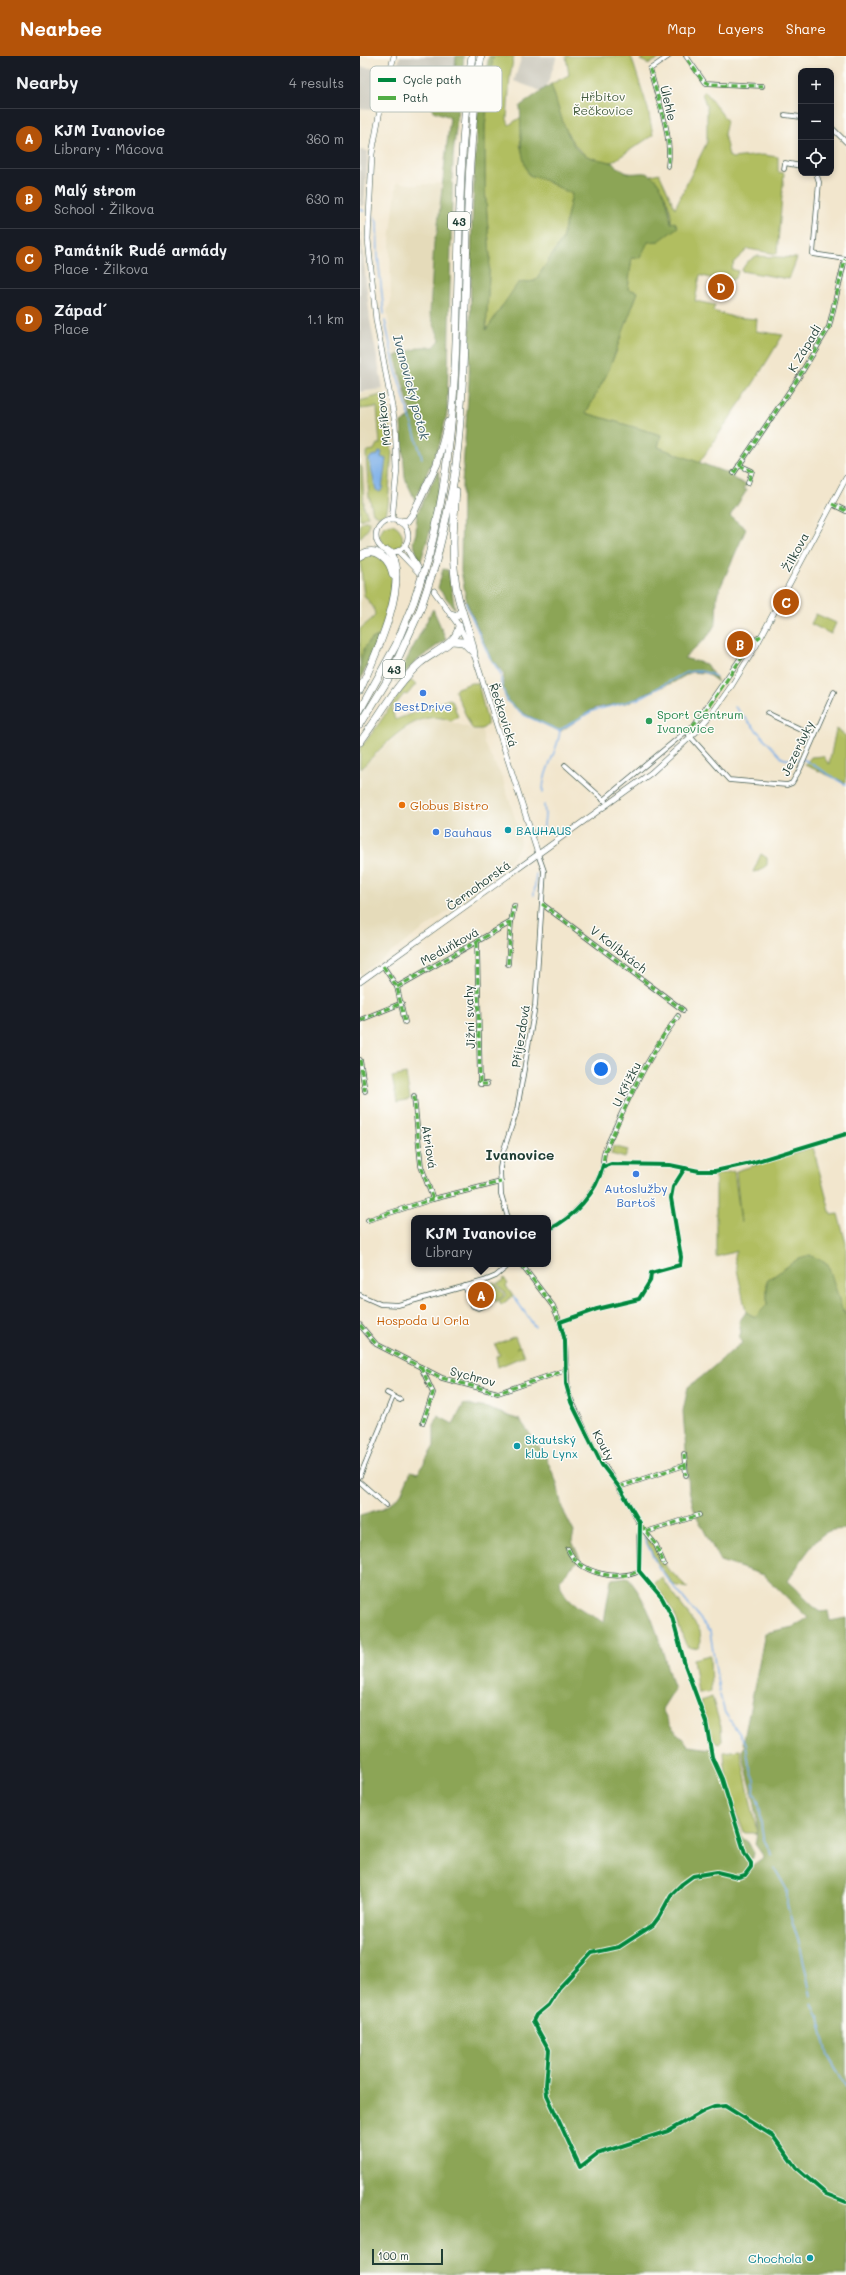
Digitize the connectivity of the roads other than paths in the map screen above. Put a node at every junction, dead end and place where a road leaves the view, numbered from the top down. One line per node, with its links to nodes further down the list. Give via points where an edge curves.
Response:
1 (394, 56): 6 (street, Maříkova)
2 (472, 56): 7 (highway, 43)
3 (481, 56): 8 (highway, 43)
4 (669, 56): 18 (street, Úlehle, via 650,68 663,116 670,156)
5 (686, 56): 9 (street, via 705,83)
6 (391, 66)
7 (471, 66)
8 (480, 66)
9 (762, 86)
10 (380, 112): 30 (street, Maříkova, via 372,154 368,239 376,320 395,423)
11 (466, 112): 22 (highway, 43)
12 (474, 112): 24 (highway, 43, via 468,189 464,360)
13 (785, 115): 14 (street)
14 (798, 117)
15 (834, 130): 16 (street)
16 (846, 142)
17 (798, 165): 19 (street, via 785,163)
18 (668, 166)
19 (784, 169)
20 (817, 176): 21 (street, K Západi, via 819,182 812,254)
21 (846, 259): 23 (street, K Západi, via 829,327)
22 (453, 402): 30 (highway, via 437,464 412,517 406,522); 46 (highway, 43, bridge, via 442,503 429,556 396,645)
23 (739, 465): 25 (street, K Západi); 27 (street, via 752,471)
24 (456, 466): 37 (highway, via 452,554); 48 (highway, 43, bridge, via 435,565 420,610 390,676)
25 (734, 473)
26 (846, 478): 28 (street, Žilkova)
27 (748, 483)
28 (832, 504): 29 (street); 40 (street, Žilkova)
29 (846, 511)
30 (396, 521): 31 (street, via 406,532); 32 (street, via 383,522 377,529 378,542)
31 (405, 546): 33 (street); 33 (street, via 424,578)
32 (388, 551): 33 (street); 36 (highway, via 396,564)
33 (398, 551)
34 (360, 556): 36 (highway, via 374,552 388,561 393,575)
35 (434, 592): 38 (street, Řečkovická)
36 (392, 600): 44 (highway, via 381,642)
37 (462, 610): 38 (highway, via 457,616); 42 (highway)
38 (451, 614): 39 (street, Řečkovická)
39 (459, 626): 41 (highway); 42 (street, Řečkovická)
40 (761, 636): 43 (street, Žilkova); 49 (street, Žilkova, via 751,642 721,688)
41 (452, 641): 42 (highway, via 463,642); 52 (highway, via 427,657 404,679)
42 (474, 654): 56 (street, Řečkovická)
43 (732, 685): 51 (street, Černohorská, via 714,712)
44 (360, 690)
45 (834, 692): 50 (street, Jezerůvky)
46 (360, 710)
47 (767, 713): 50 (street)
48 (360, 725)
49 (686, 732): 51 (street, Jezerůvky); 54 (street)
50 (815, 736): 51 (street, Jezerůvky, via 792,783 787,785 729,780)
51 (691, 738): 55 (street, Černohorská, via 651,773)
52 (360, 742)
53 (565, 765): 54 (street)
54 (603, 800): 55 (street)
55 (608, 804): 56 (street, Černohorská)
56 (538, 854): 57 (street, Příjezdová, via 544,871); 62 (street, Černohorská)
57 (542, 904): 66 (street, V Kolíbkách); 74 (street, Příjezdová, via 535,1006 517,1110 502,1152)
58 (514, 906): 59 (street)
59 (511, 922): 60 (street, Meduňková); 61 (street)
60 (477, 942): 64 (street, Meduňková); 71 (street, Jižní svahy, via 480,1084)
61 (508, 964)
62 (383, 966): 63 (street, Černohorská); 64 (street)
63 (360, 982)
64 (398, 987): 65 (street)
65 (402, 1003): 68 (street); 69 (street)
66 (683, 1010)
67 (678, 1016): 78 (street, U Křížku, via 663,1036 637,1082 605,1151 601,1173 585,1200 567,1219)
68 (360, 1020)
69 (405, 1022)
70 (360, 1060): 72 (street)
71 (487, 1084)
72 (365, 1091)
73 (420, 1098): 75 (street, Atriová, via 414,1097 421,1166)
74 (501, 1182): 75 (street); 76 (street, Příjezdová, via 503,1206)
75 (433, 1199): 77 (street)
76 (507, 1215)
77 (368, 1220)
78 (551, 1228)
79 (506, 1267): 81 (street, via 490,1279)
80 (523, 1267): 86 (street, Kouty, via 553,1306 560,1322 565,1342)
81 (465, 1286): 82 (street, via 398,1305 380,1304); 83 (street, via 475,1307)
82 (360, 1295)
83 (489, 1303)
84 (360, 1325): 85 (street, Sychrov, via 376,1344)
85 (421, 1367): 86 (street, Sychrov, via 442,1378 498,1393); 90 (street, via 433,1393)
86 (566, 1370): 96 (street, Kouty, via 566,1384 571,1402 602,1465)
87 (387, 1393): 88 (street)
88 (394, 1397): 89 (street); 94 (street)
89 (400, 1400)
90 (423, 1422)
91 (684, 1454): 92 (street)
92 (685, 1465): 93 (street); 96 (street)
93 (686, 1475)
94 (360, 1476)
95 (360, 1482): 97 (street)
96 (619, 1487): 99 (street, Kouty)
97 (386, 1505)
98 (699, 1515): 100 (street)
99 (641, 1527): 100 (street, Kouty); 101 (street, via 639,1571 629,1576 610,1575 575,1564)
100 (646, 1532): 102 (street, Kouty, via 656,1545)
101 (568, 1549)
102 (664, 1564)

